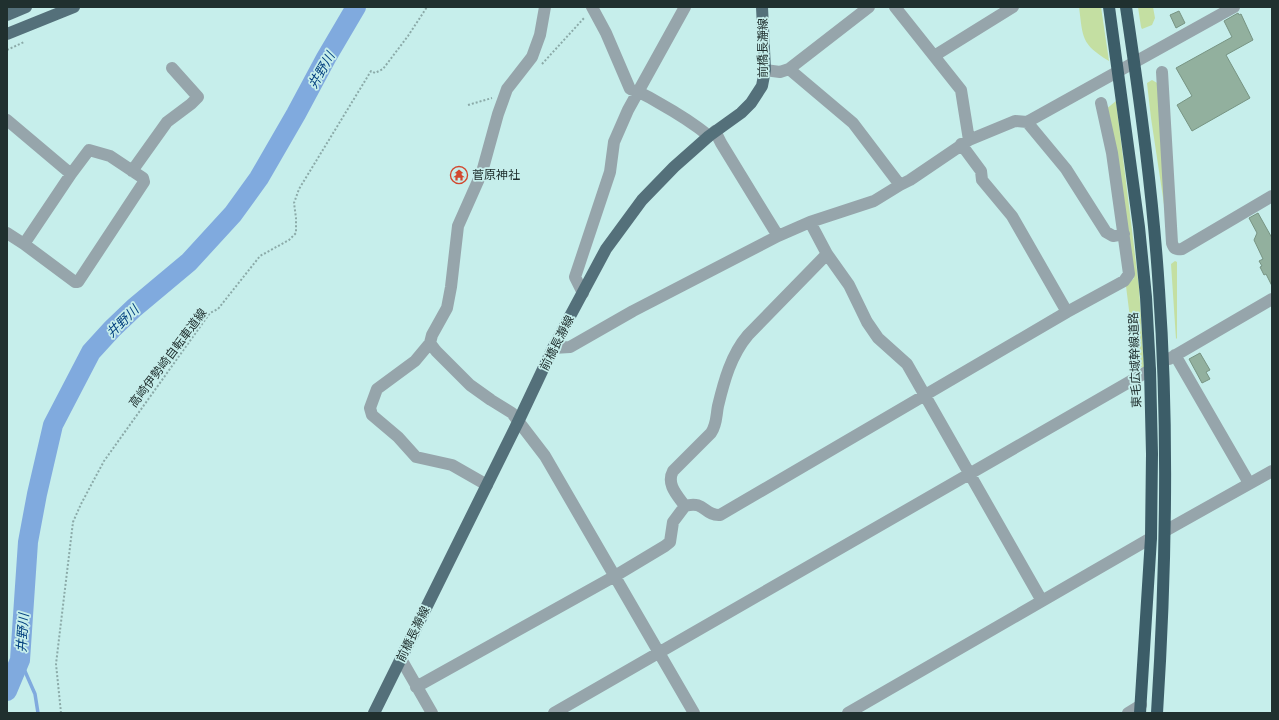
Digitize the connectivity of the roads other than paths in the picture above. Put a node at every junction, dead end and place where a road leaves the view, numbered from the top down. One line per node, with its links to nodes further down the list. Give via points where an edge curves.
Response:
1 (26, 7): 13 (main road)
2 (74, 7): 14 (main road)
3 (545, 7): 41 (street, via 540,35 532,57 507,89 482,172 458,226 447,308)
4 (592, 7): 22 (street, via 630,89)
5 (685, 7): 22 (street)
6 (762, 7): 19 (main road, 前橋長瀞線)
7 (869, 7): 18 (street)
8 (894, 7): 15 (street)
9 (1013, 7): 15 (street)
10 (1109, 7): 20 (highway, 東毛広域幹線道路)
11 (1126, 7): 16 (highway)
12 (1234, 7): 16 (street)
13 (7, 15)
14 (7, 34)
15 (934, 56): 27 (street, via 961,90)
16 (1134, 62): 20 (street); 44 (highway, via 1154,220)
17 (172, 68): 28 (street, via 198,97 167,122)
18 (789, 69): 19 (street, via 780,72); 30 (street, via 853,123)
19 (765, 70): 26 (main road, 前橋長瀞線, via 762,86 750,104)
20 (1119, 70): 25 (street); 45 (highway, 東毛広域幹線道路, via 1140,235)
21 (1162, 72): 31 (street, via 1174,248 1182,249)
22 (640, 91): 26 (street); 38 (street, via 628,110 614,142 610,172 576,277)
23 (1101, 103): 34 (street, via 1112,153)
24 (7, 120): 29 (street)
25 (1027, 122): 27 (street, via 1015,121); 34 (street, via 1066,169 1106,232 1113,236)
26 (712, 134): 35 (street, via 721,143); 38 (main road, 前橋長瀞線, via 674,167 642,200 606,249)
27 (965, 142): 30 (street); 40 (street, via 981,171 982,180 1012,216)
28 (132, 171): 29 (street, via 110,156 89,150); 36 (street, via 144,178 144,182 78,282)
29 (71, 174): 36 (street)
30 (900, 185): 32 (street, via 874,202)
31 (1272, 196)
32 (810, 222): 35 (street); 37 (street)
33 (7, 233): 36 (street)
34 (1124, 234): 40 (street, via 1130,274 1124,281)
35 (778, 236): 42 (street, via 633,311 570,347)
36 (24, 244)
37 (827, 254): 46 (street, via 849,285 878,338 907,364); 52 (street, via 740,344 730,363 715,426 670,477 673,488)
38 (583, 293): 42 (main road, 前橋長瀞線)
39 (1272, 299): 43 (street)
40 (1067, 312): 46 (street)
41 (430, 343): 47 (street, via 470,384 512,413); 51 (street, via 415,361 377,389 370,408 372,415 398,437 416,457 452,465)
42 (553, 348): 47 (main road, 前橋長瀞線)
43 (1175, 355): 44 (street); 50 (street)
44 (1163, 362): 53 (highway, via 1166,446)
45 (1150, 370): 49 (street); 54 (highway, 東毛広域幹線道路)
46 (925, 395): 49 (street); 52 (street, via 720,514 711,513 701,505)
47 (518, 422): 51 (main road, 前橋長瀞線); 55 (street, via 545,456)
48 (1272, 470): 50 (street)
49 (970, 473): 56 (street); 57 (street)
50 (1249, 483): 53 (street)
51 (487, 485): 58 (main road, 前橋長瀞線)
52 (684, 506): 55 (street, via 673,522 670,542)
53 (1165, 531): 67 (highway)
54 (1152, 538): 56 (street); 60 (highway, 東毛広域幹線道路)
55 (615, 576): 57 (street); 59 (street)
56 (1042, 600): 65 (street)
57 (659, 653): 63 (street); 64 (street)
58 (401, 659): 59 (street); 61 (main road, 前橋長瀞線)
59 (416, 687): 62 (street)
60 (1141, 709): 66 (street)
61 (374, 713)
62 (432, 713)
63 (554, 713)
64 (694, 713)
65 (848, 713)
66 (1128, 713)
67 (1156, 713)

